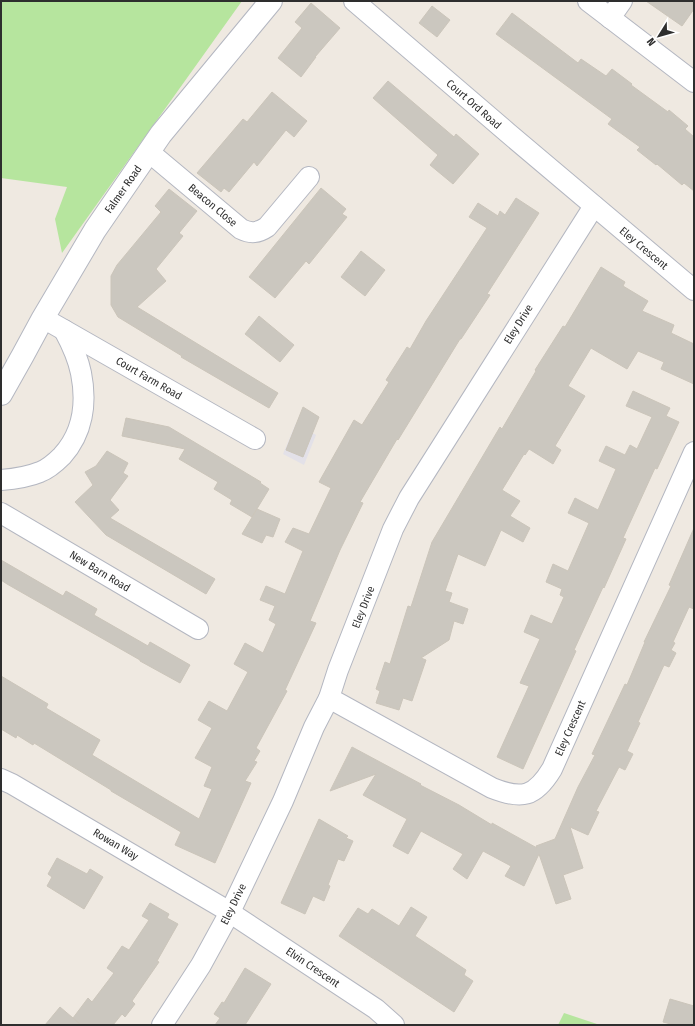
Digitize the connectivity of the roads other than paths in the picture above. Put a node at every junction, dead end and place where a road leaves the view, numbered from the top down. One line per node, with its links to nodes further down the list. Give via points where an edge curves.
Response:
1 (270, 1): 7 (main road, Falmer Road)
2 (354, 1): 9 (street, Court Ord Road)
3 (588, 1): 5 (street)
4 (622, 1): 5 (street)
5 (610, 18): 6 (street)
6 (694, 82)
7 (149, 152): 8 (street, Beacon Close, via 248,232 267,228); 11 (main road, Falmer Road, via 95,230)
8 (309, 177)
9 (594, 206): 10 (street, Eley Crescent); 19 (street, Eley Drive, via 403,509)
10 (694, 290)
11 (43, 318): 12 (street, Court Farm Road); 13 (main road, Falmer Road)
12 (64, 330): 14 (street, Court Farm Road); 16 (street, via 81,372 83,390 83,415 74,438 68,449 52,466 16,479)
13 (1, 394)
14 (255, 439)
15 (694, 452): 19 (street, Eley Crescent, via 552,768 544,781 534,790 514,795 492,788)
16 (1, 480)
17 (1, 513): 18 (street, New Barn Road)
18 (198, 629)
19 (329, 698): 21 (street, Eley Drive)
20 (1, 779): 21 (street, Rowan Way)
21 (230, 912): 22 (street, Eley Drive, via 201,965); 23 (street, Elvin Crescent, via 376,1008)
22 (162, 1025)
23 (394, 1025)

